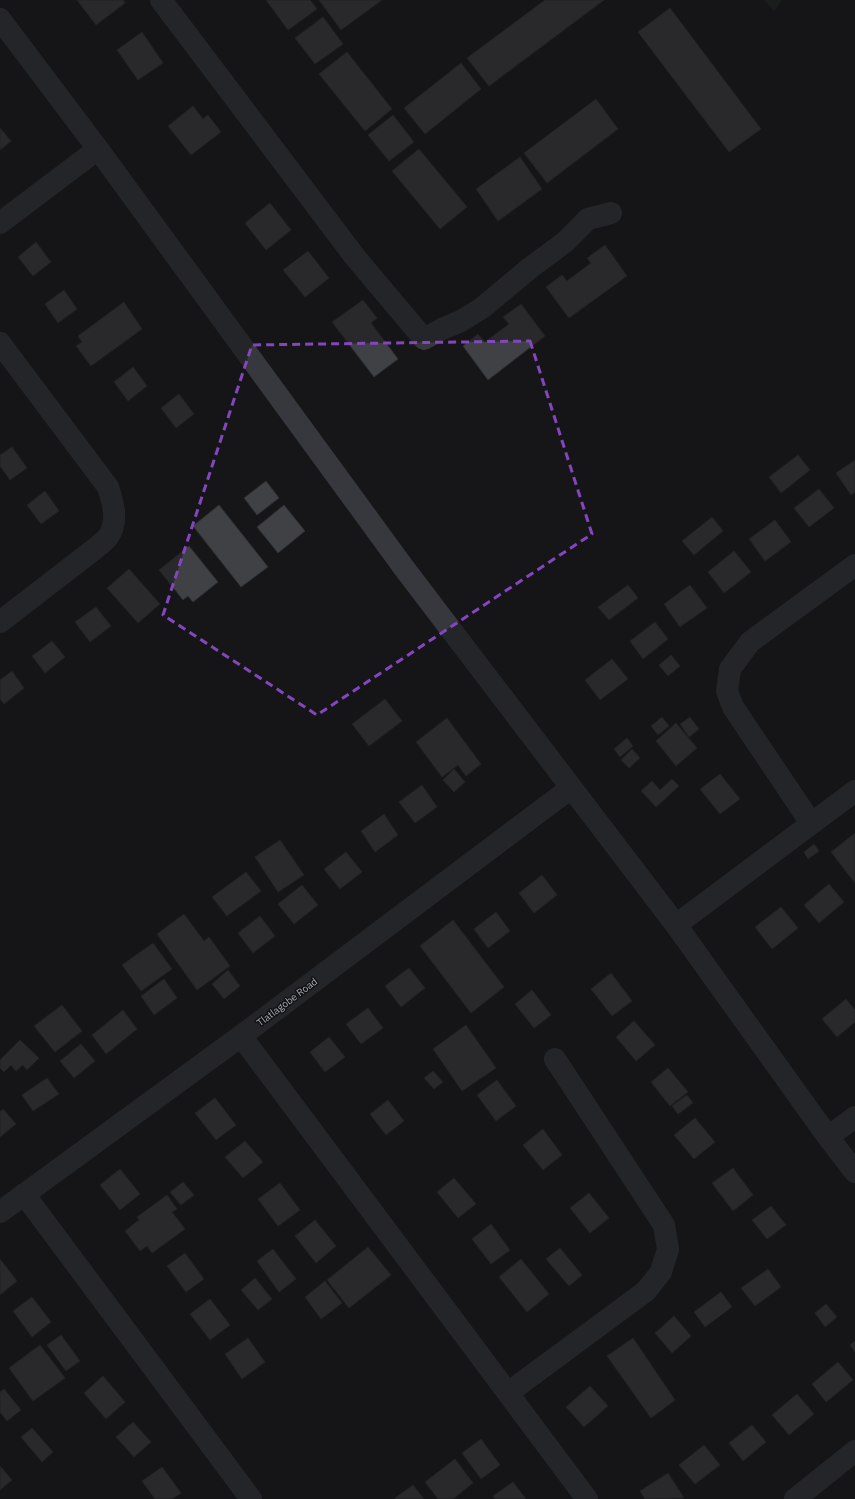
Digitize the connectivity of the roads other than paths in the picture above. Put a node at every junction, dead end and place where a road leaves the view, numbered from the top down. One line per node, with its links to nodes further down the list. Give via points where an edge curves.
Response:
1 (161, 0): 4 (street, via 355,257 424,339 482,308 564,242 588,219)
2 (0, 19): 3 (street)
3 (98, 150): 5 (street); 9 (street, via 404,568)
4 (611, 213)
5 (0, 222)
6 (0, 343): 8 (street, via 108,486 115,506 114,523 108,537)
7 (855, 565): 11 (street, via 750,642 730,669 726,691 733,707)
8 (0, 622)
9 (571, 788): 12 (street); 13 (street, Tlatlagobe Road)
10 (855, 791): 11 (street)
11 (811, 823): 12 (street)
12 (676, 925): 16 (street)
13 (241, 1036): 18 (street, Tlatlagobe Road); 20 (street)
14 (555, 1059): 20 (street, via 664,1225 668,1249 661,1272 646,1291)
15 (855, 1117): 16 (street)
16 (828, 1137): 17 (street)
17 (855, 1172)
18 (24, 1194): 19 (street, Tlatlagobe Road); 22 (street)
19 (0, 1212)
20 (508, 1393): 23 (street)
21 (855, 1451): 24 (street)
22 (251, 1499)
23 (587, 1499)
24 (794, 1499)

